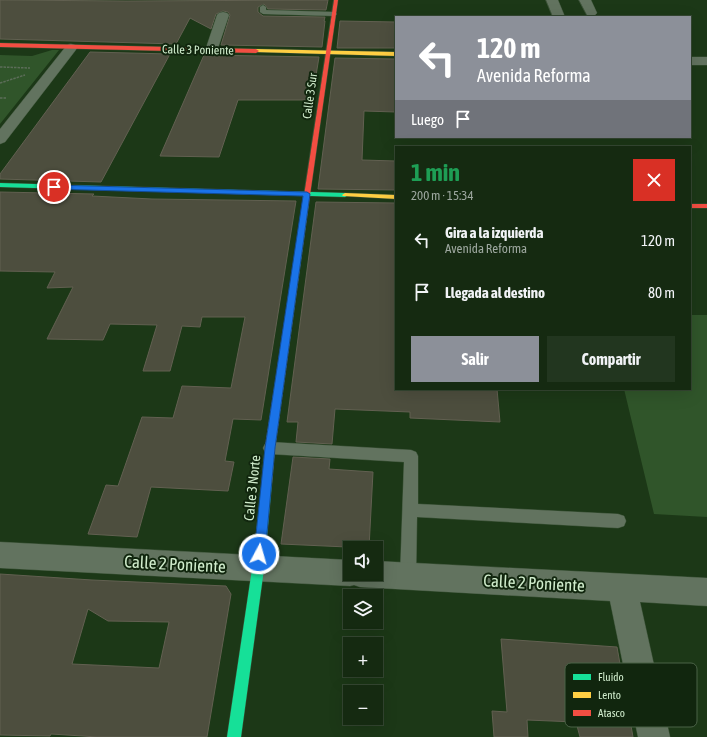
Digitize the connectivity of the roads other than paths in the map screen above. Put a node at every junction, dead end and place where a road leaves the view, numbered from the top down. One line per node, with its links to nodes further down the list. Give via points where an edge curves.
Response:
1 (336, 0): 6 (street, Calle 3 Sur)
2 (552, 0): 8 (street)
3 (585, 0): 5 (street)
4 (263, 7): 6 (lane, via 262,12)
5 (592, 12)
6 (334, 14): 12 (street, Calle 3 Sur)
7 (223, 15): 11 (street)
8 (558, 16)
9 (0, 45): 10 (street, Calle 3 Poniente)
10 (71, 48): 11 (street, Calle 3 Poniente); 16 (street)
11 (211, 51): 12 (street, Calle 3 Poniente)
12 (329, 52): 13 (street, Calle 3 Poniente); 18 (street, Calle 3 Sur)
13 (395, 54)
14 (691, 61): 15 (street)
15 (707, 61)
16 (0, 139)
17 (0, 185): 18 (street)
18 (307, 194): 19 (street); 22 (street, Calle 3 Norte)
19 (395, 197)
20 (691, 206): 21 (street)
21 (707, 206)
22 (270, 448): 23 (lane, via 411,456); 26 (street, Calle 3 Norte)
23 (410, 510): 24 (lane); 29 (lane)
24 (618, 521)
25 (0, 556): 26 (street, Calle 2 Poniente)
26 (258, 569): 27 (street, Calle 2 Poniente); 34 (street, Calle 3 Norte)
27 (343, 574)
28 (383, 575): 29 (street, Calle 2 Poniente)
29 (408, 576): 30 (street, Calle 2 Poniente)
30 (622, 588): 31 (street, Calle 2 Poniente); 32 (street)
31 (707, 592)
32 (638, 663)
33 (652, 727): 35 (street)
34 (234, 737)
35 (654, 737)

